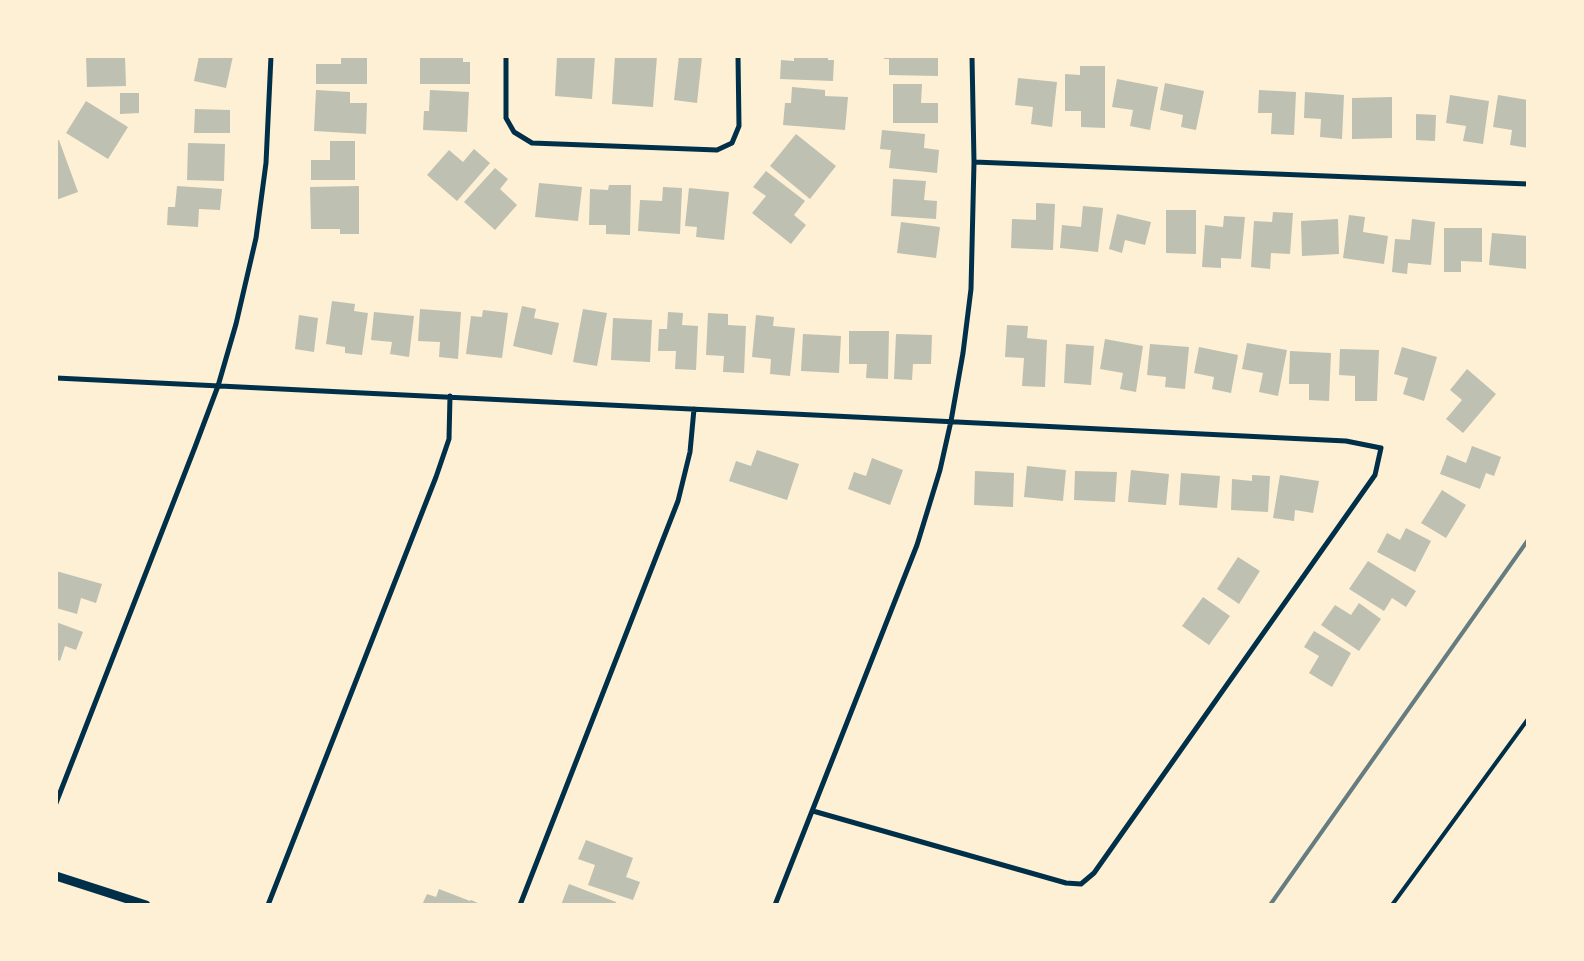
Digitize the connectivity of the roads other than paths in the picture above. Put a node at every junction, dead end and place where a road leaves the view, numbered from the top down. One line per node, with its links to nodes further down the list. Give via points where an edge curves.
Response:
1 (271, 56): 8 (street, via 266,163 256,238)
2 (506, 56): 3 (street, via 506,118 514,132 532,143 717,150 732,143 739,126)
3 (738, 56)
4 (972, 56): 5 (street)
5 (974, 162): 6 (street); 11 (street, via 971,289 964,353)
6 (1528, 184)
7 (56, 378): 8 (street)
8 (218, 386): 9 (street); 13 (street)
9 (450, 396): 10 (street); 17 (street, via 449,439 436,477)
10 (694, 409): 11 (street); 18 (street, via 690,452 678,501)
11 (951, 421): 14 (street, via 917,545); 14 (street, via 1346,440 1381,448 1375,476 1094,873 1081,884 1066,883)
12 (1528, 719): 20 (lane)
13 (56, 803)
14 (812, 810): 19 (street)
15 (56, 876): 16 (street)
16 (146, 905)
17 (268, 905)
18 (520, 905)
19 (775, 905)
20 (1392, 905)

